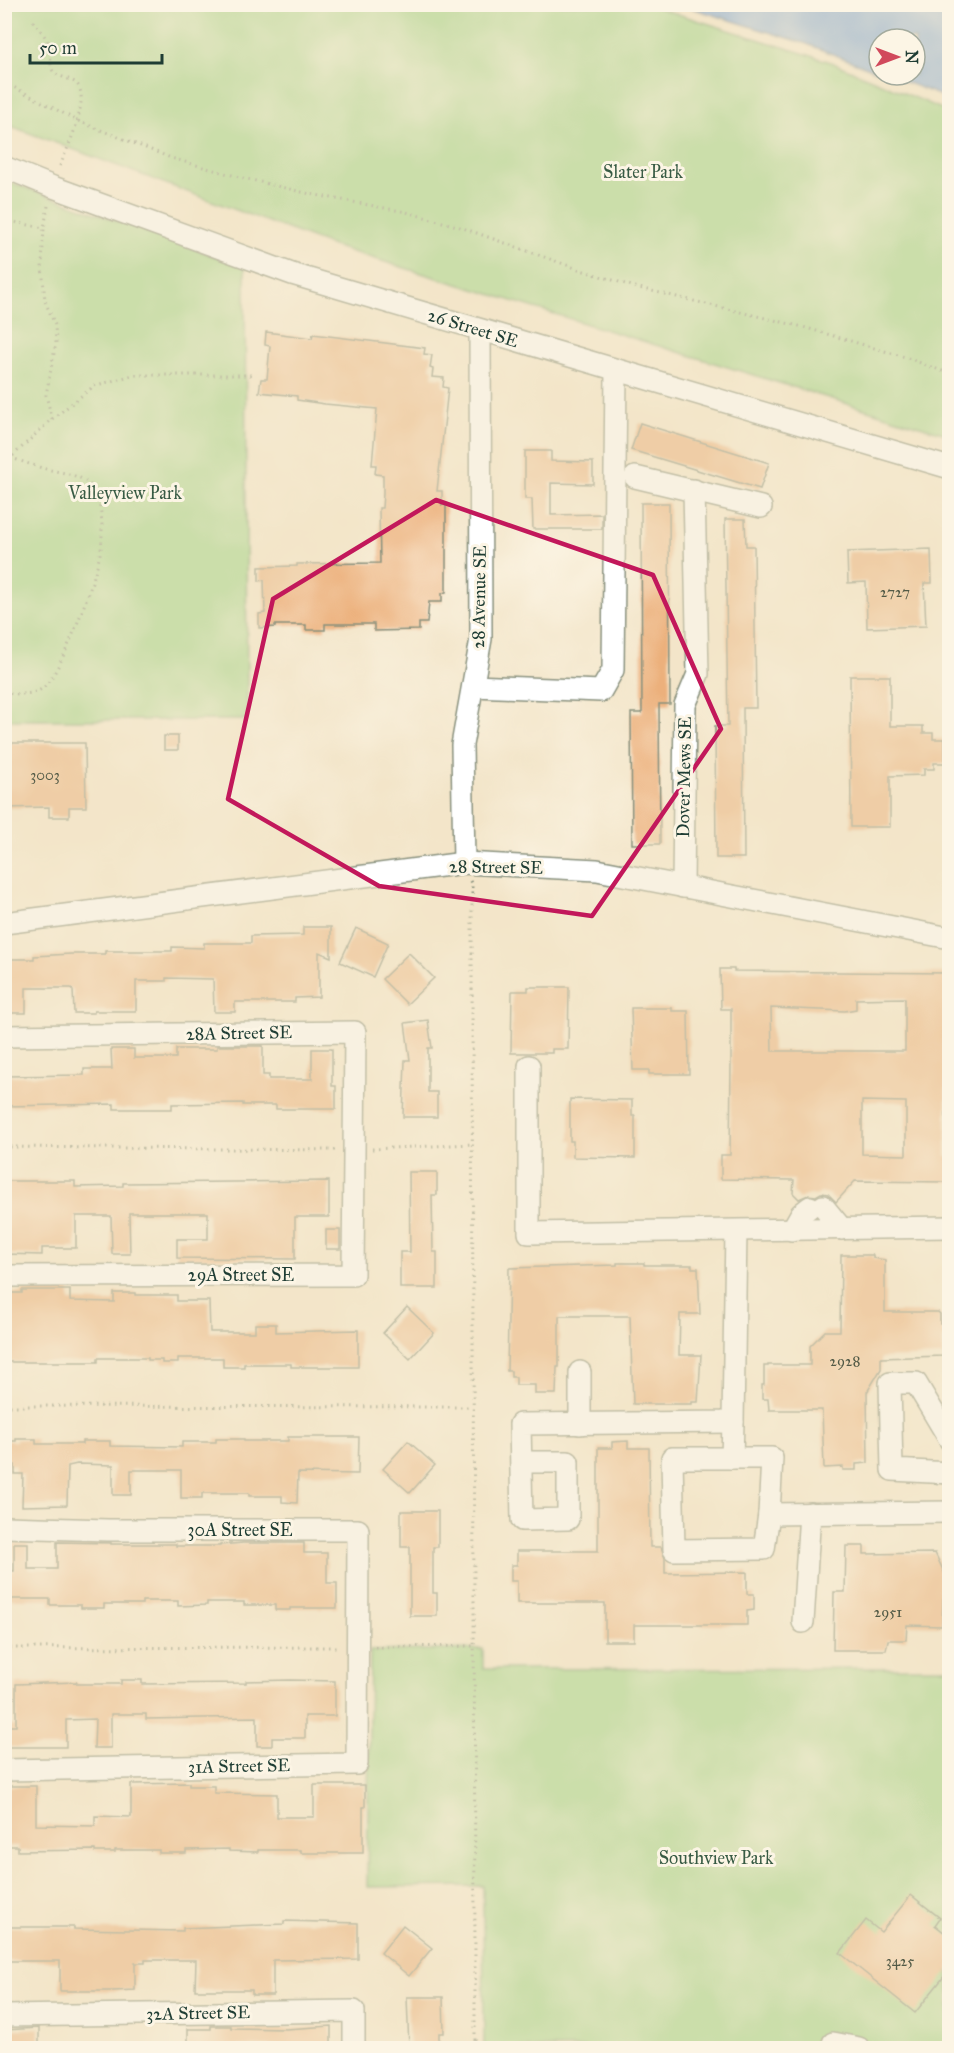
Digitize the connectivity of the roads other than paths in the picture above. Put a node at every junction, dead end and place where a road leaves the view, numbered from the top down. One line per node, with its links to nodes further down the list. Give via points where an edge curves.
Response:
1 (4, 167): 2 (street, 26 Street SE, via 292,274)
2 (480, 330): 3 (street, 26 Street SE); 8 (street, 28 Avenue SE, via 481,639)
3 (616, 371): 4 (street, 26 Street SE); 8 (street, via 613,670 601,691)
4 (950, 468)
5 (635, 477): 6 (street)
6 (694, 490): 7 (street); 10 (street, Dover Mews SE, via 698,674 685,705)
7 (761, 507)
8 (473, 686): 9 (street, 28 Avenue SE, via 462,746)
9 (464, 863): 10 (street, 28 Street SE, via 597,870); 11 (street, 28 Street SE)
10 (683, 886): 12 (street, 28 Street SE)
11 (4, 923)
12 (950, 938)
13 (4, 1036): 15 (street, 28A Street SE, via 355,1032)
14 (529, 1066): 19 (street, via 529,1233)
15 (355, 1150): 20 (street, 29A Street SE, via 353,1275)
16 (950, 1227): 17 (street)
17 (842, 1229): 18 (street); 18 (street, via 817,1206 801,1214)
18 (792, 1230): 19 (street)
19 (736, 1231): 22 (street)
20 (4, 1276)
21 (580, 1372): 23 (street)
22 (733, 1422): 23 (street); 25 (street)
23 (580, 1424): 26 (street, via 520,1424)
24 (950, 1440): 27 (street, via 916,1383 890,1383 892,1470)
25 (732, 1458): 30 (street, via 772,1458); 30 (street, via 672,1458 674,1550 764,1549)
26 (521, 1462)
27 (950, 1473)
28 (950, 1512): 29 (street)
29 (810, 1513): 30 (street); 32 (street)
30 (770, 1514)
31 (4, 1527): 33 (street, 30A Street SE, via 358,1530)
32 (803, 1622)
33 (358, 1647): 34 (street, 31A Street SE, via 357,1764)
34 (4, 1770)
35 (4, 2016): 37 (street, 32A Street SE, via 354,2011)
36 (833, 2043): 38 (street)
37 (354, 2049)
38 (859, 2049)

